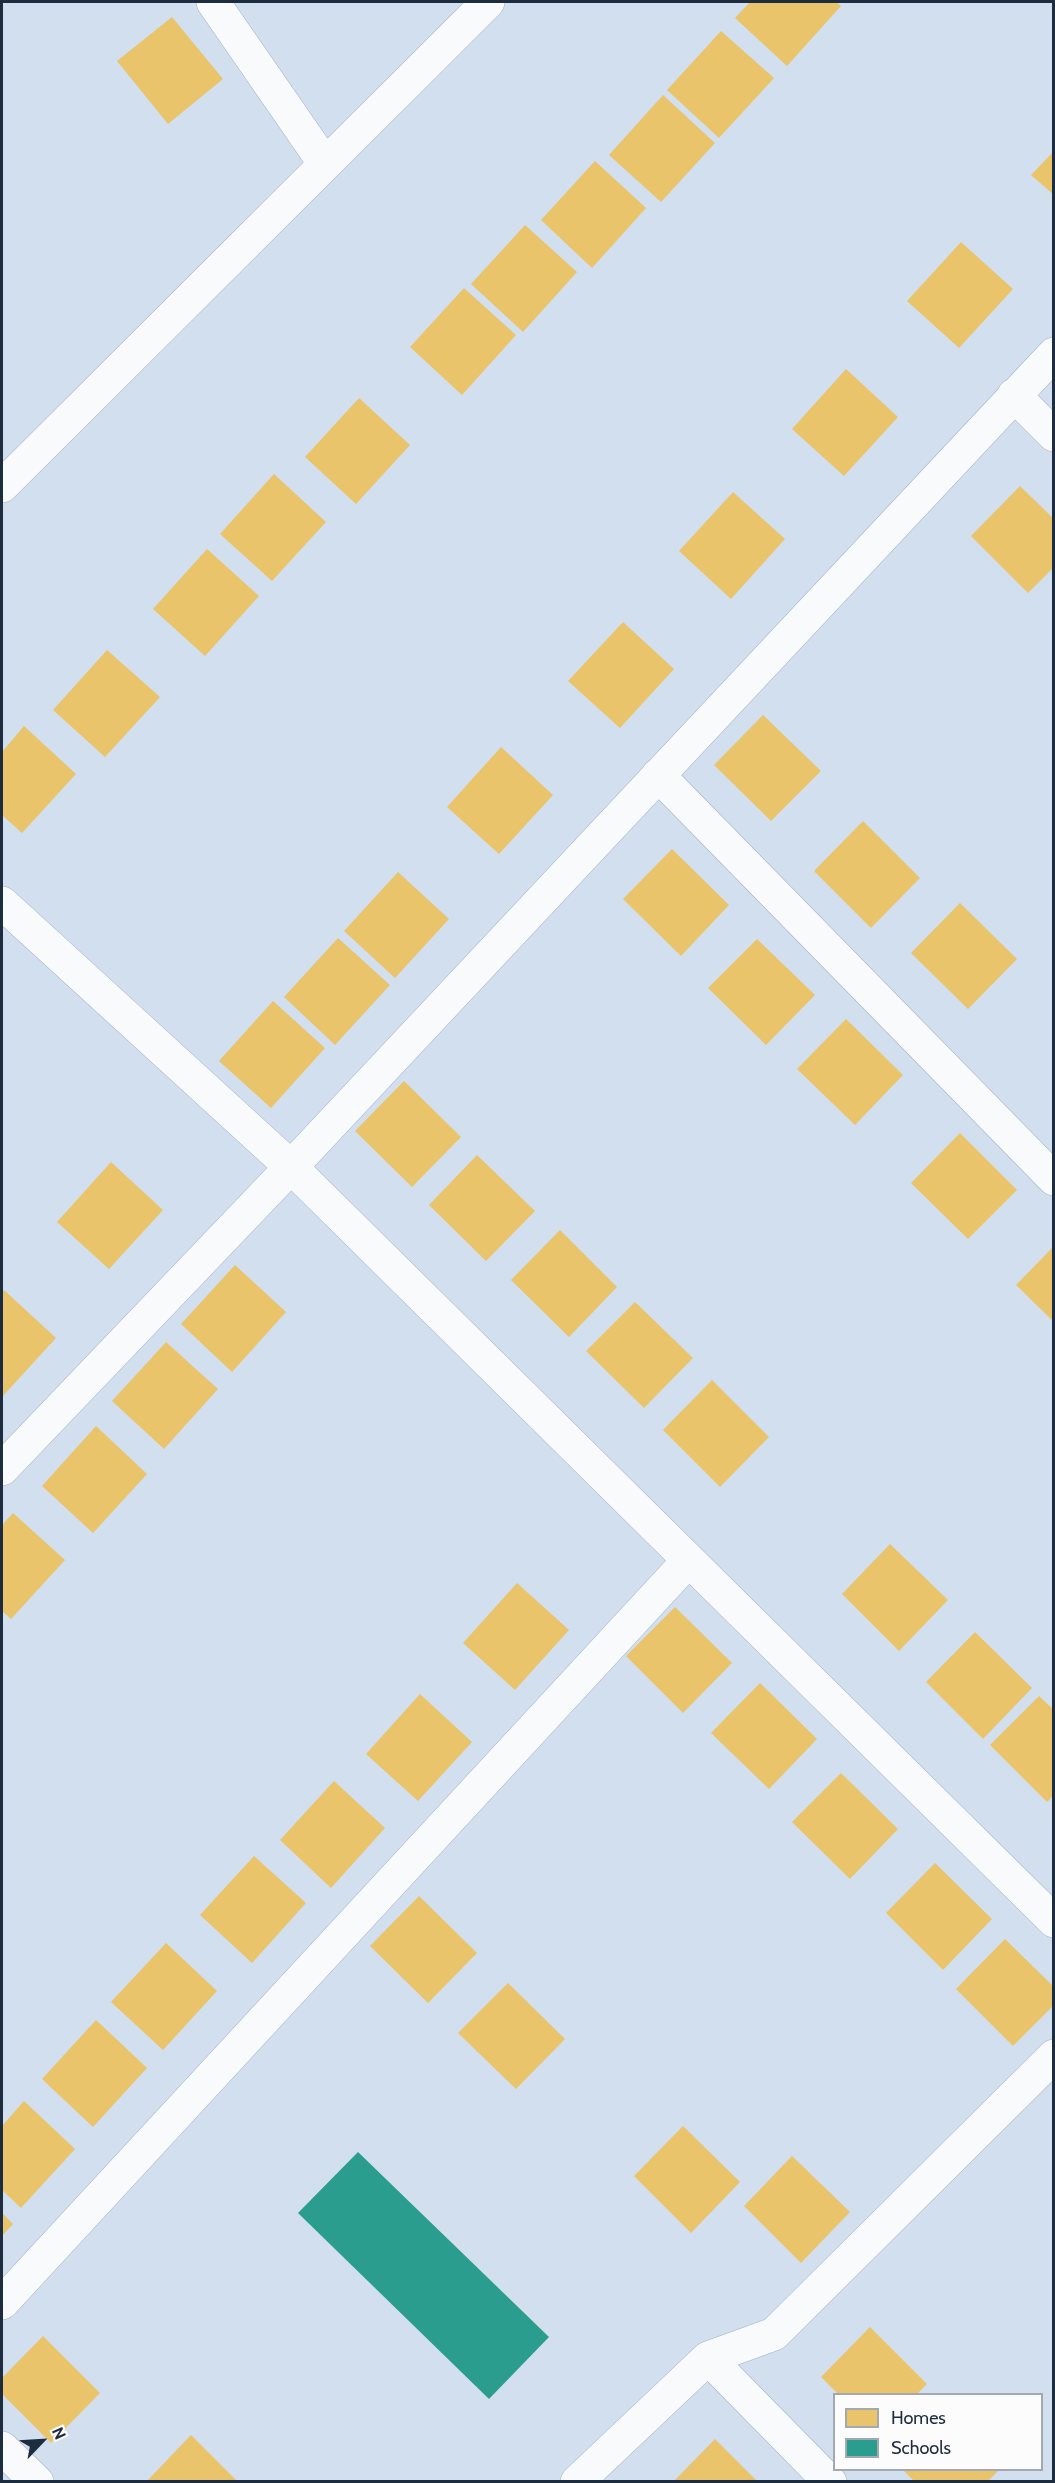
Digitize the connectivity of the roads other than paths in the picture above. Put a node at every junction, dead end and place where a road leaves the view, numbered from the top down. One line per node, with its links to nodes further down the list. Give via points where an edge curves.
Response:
1 (213, 2): 3 (street)
2 (489, 2): 3 (street)
3 (325, 164): 7 (street)
4 (1053, 354): 5 (street)
5 (1014, 395): 6 (street); 8 (street)
6 (1053, 435)
7 (2, 486)
8 (658, 775): 10 (street); 11 (street)
9 (2, 903): 10 (street)
10 (291, 1167): 12 (street); 13 (street)
11 (1053, 1179)
12 (2, 1470)
13 (688, 1560): 14 (street); 16 (street)
14 (1053, 1921)
15 (1053, 2056): 17 (street, via 774,2334)
16 (2, 2303)
17 (708, 2358): 20 (street); 21 (street)
18 (2, 2448): 19 (street)
19 (37, 2481)
20 (577, 2481)
21 (830, 2481)

